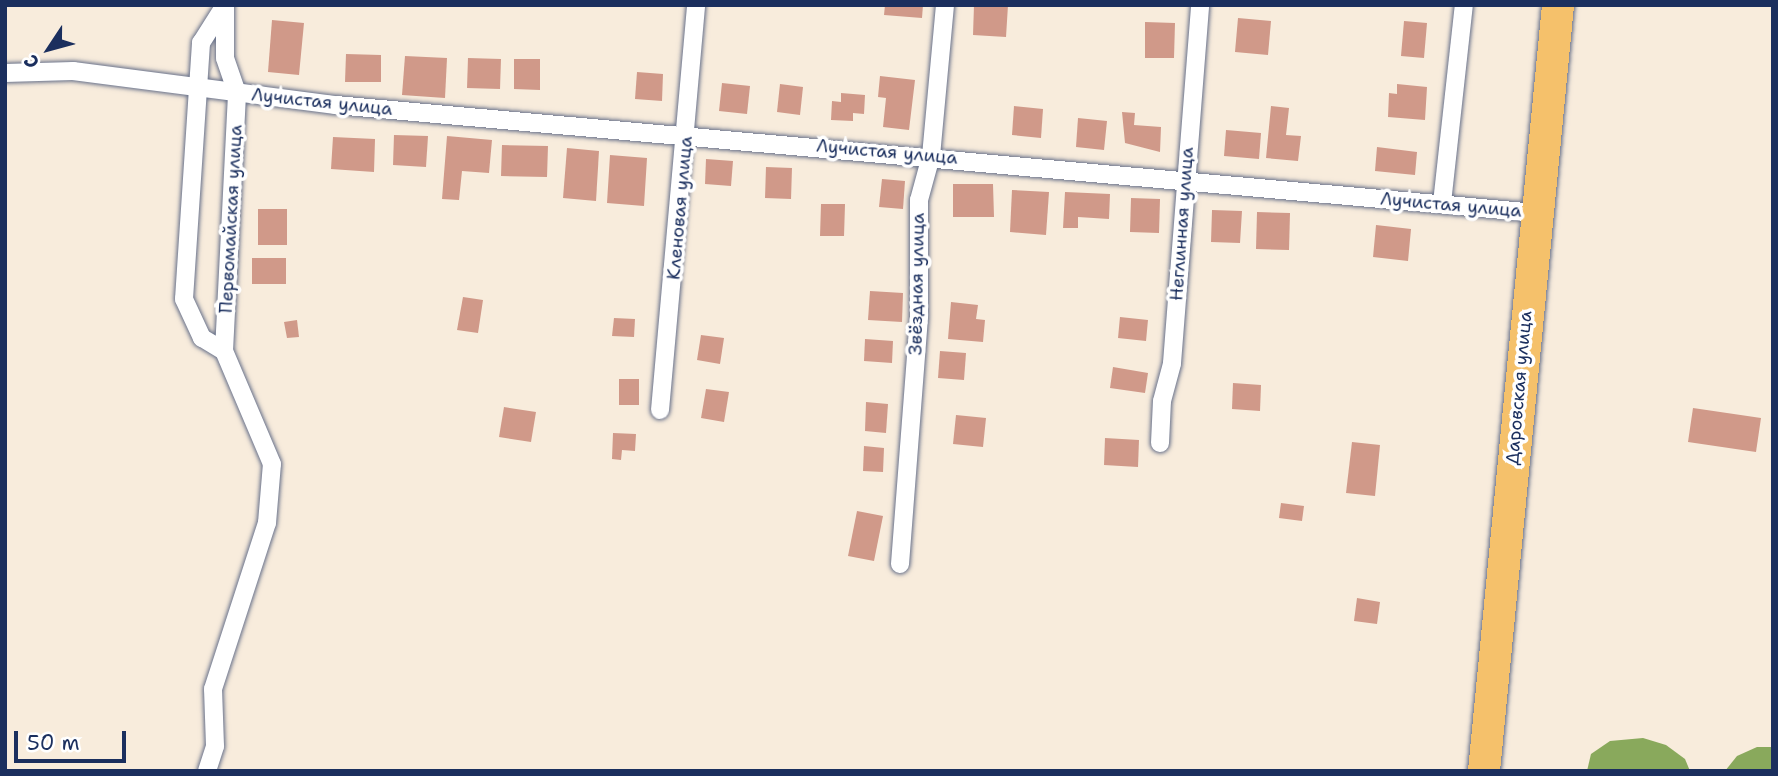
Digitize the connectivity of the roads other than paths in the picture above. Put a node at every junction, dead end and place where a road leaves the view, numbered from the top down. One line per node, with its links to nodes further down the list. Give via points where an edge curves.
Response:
1 (225, 5): 8 (street, via 201,43); 9 (street, Первомайская улица, via 225,58)
2 (695, 5): 10 (street, Кленовая улица)
3 (945, 5): 11 (street, Звёздная улица)
4 (1200, 5): 12 (street, Неглинная улица)
5 (1464, 5): 13 (street)
6 (1558, 5): 14 (highway, Даровская улица)
7 (5, 73): 8 (street, Лучистая улица, via 73,71)
8 (196, 88): 9 (street, Лучистая улица); 15 (street, via 192,236 184,299 202,338)
9 (237, 93): 10 (street, Лучистая улица); 15 (street, Первомайская улица)
10 (686, 134): 11 (street, Лучистая улица); 16 (street, Кленовая улица)
11 (931, 156): 12 (street, Лучистая улица); 18 (street, Звёздная улица, via 919,200 919,317)
12 (1185, 180): 13 (street, Лучистая улица); 17 (street, Неглинная улица, via 1172,363 1162,401)
13 (1442, 204): 14 (street, Лучистая улица)
14 (1536, 213): 20 (highway, Даровская улица)
15 (224, 351): 19 (street, via 272,464 267,523 213,689 215,746)
16 (660, 410)
17 (1160, 443)
18 (900, 564)
19 (208, 771)
20 (1484, 771)

